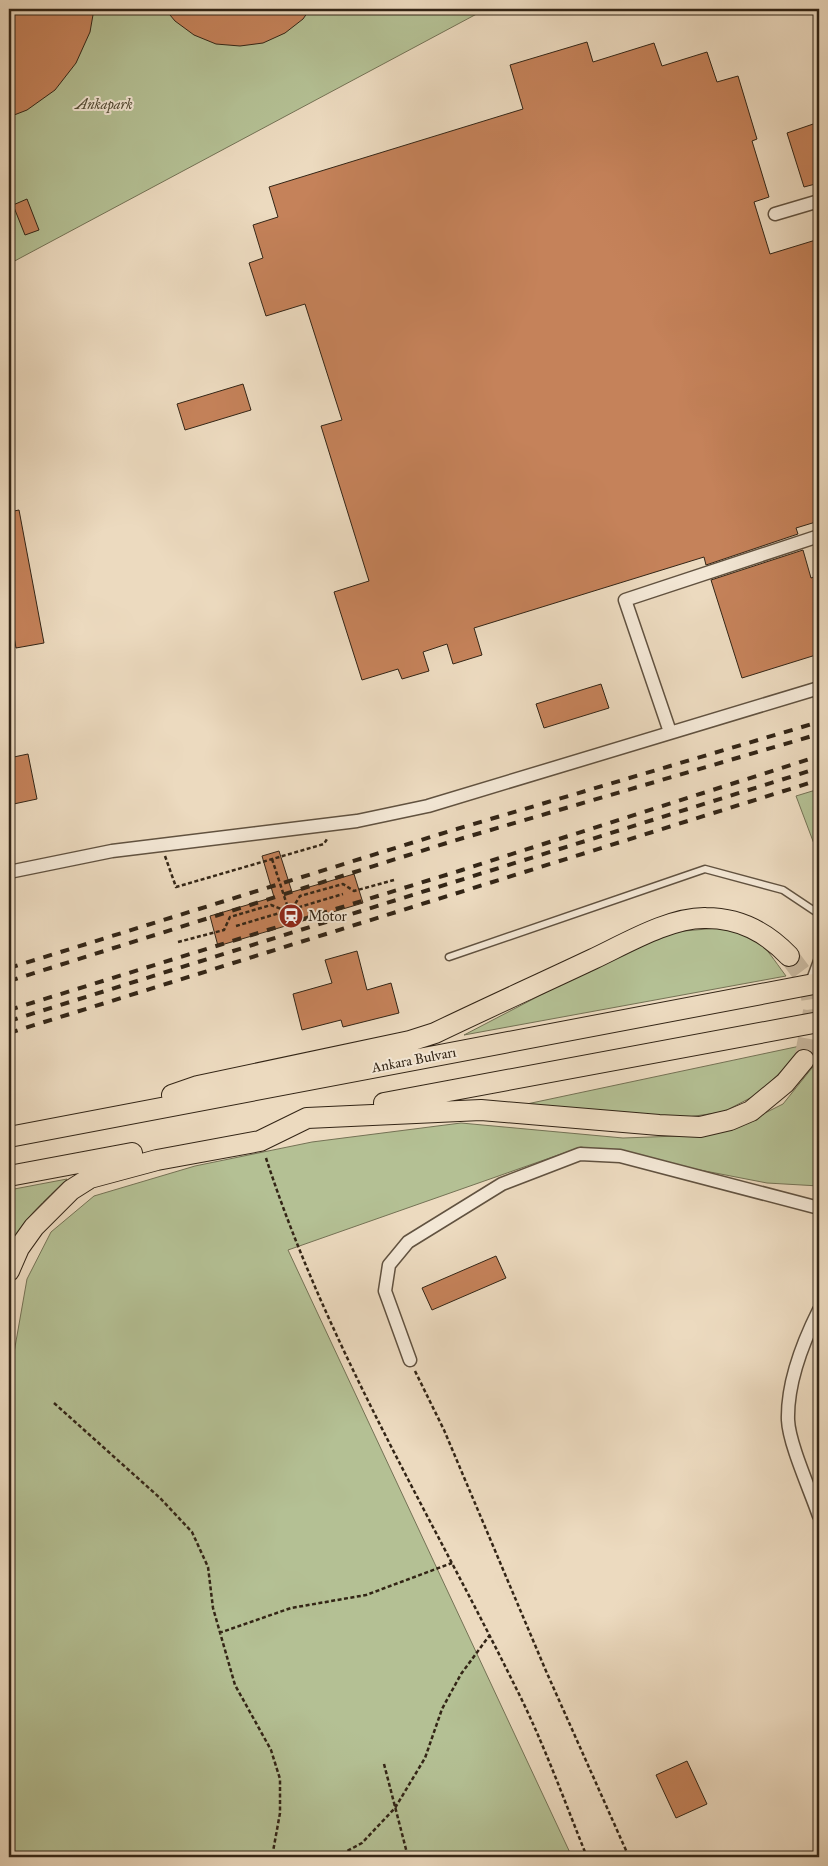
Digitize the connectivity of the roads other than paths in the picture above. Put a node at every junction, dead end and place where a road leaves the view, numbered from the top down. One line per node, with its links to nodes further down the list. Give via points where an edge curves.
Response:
1 (819, 201): 2 (street)
2 (775, 214)
3 (819, 536): 5 (street, via 625,600)
4 (819, 688): 5 (street)
5 (670, 732): 6 (street, via 428,806 356,820 112,851)
6 (9, 872)
7 (819, 914): 10 (lane, via 783,890 705,869)
8 (819, 955): 11 (lane)
9 (789, 956): 14 (main road, via 764,934 736,921 686,920 635,939 435,1033 198,1086)
10 (449, 957)
11 (814, 984): 14 (main road, Ankara Bulvarı)
12 (819, 1022): 15 (main road)
13 (804, 1060): 15 (main road, via 785,1083 751,1111 730,1120 700,1126 480,1110)
14 (115, 1116): 16 (main road, Ankara Bulvarı)
15 (307, 1118): 17 (main road); 19 (main road, via 260,1141 157,1160 90,1178 71,1190 34,1227 19,1248)
16 (9, 1137)
17 (9, 1176)
18 (819, 1208): 21 (street, via 620,1156 580,1154 502,1184 408,1242 388,1265 385,1291)
19 (9, 1271)
20 (819, 1310): 22 (street, via 806,1336 792,1389 788,1421)
21 (410, 1360)
22 (819, 1516)

